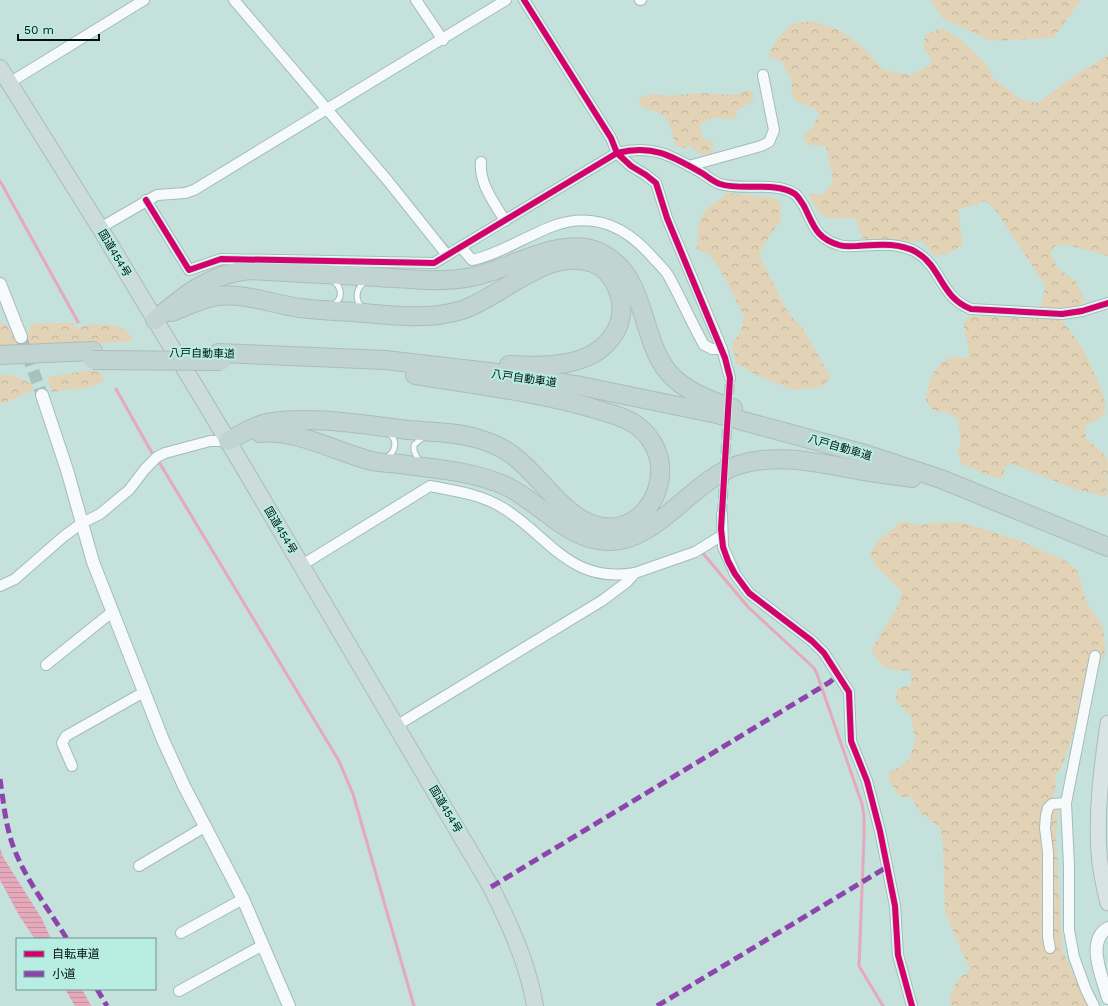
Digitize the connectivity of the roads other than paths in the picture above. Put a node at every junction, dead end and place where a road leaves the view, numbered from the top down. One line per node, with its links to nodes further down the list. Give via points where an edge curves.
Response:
1 (144, 0): 9 (street)
2 (234, 0): 10 (street)
3 (416, 0): 6 (street)
4 (506, 0): 6 (street)
5 (524, 0): 11 (street, via 611,138)
6 (443, 40): 10 (street)
7 (0, 68): 9 (highway, 国道454号)
8 (763, 75): 13 (street, via 774,130 769,142)
9 (9, 83): 16 (highway, 国道454号)
10 (327, 109): 14 (street, via 194,190 157,195); 18 (street)
11 (617, 152): 13 (street, via 631,149 653,151 668,154); 15 (street); 27 (street, via 631,166 656,183 667,218)
12 (481, 162): 15 (street, via 482,181)
13 (689, 166): 22 (street, via 721,184 771,188 795,194 803,204 816,232 825,240 840,246 896,245 914,251 924,257 951,297 972,309 1062,314)
14 (146, 200): 16 (street); 18 (street, via 189,270 221,259 434,263)
15 (504, 221): 17 (street)
16 (100, 228): 25 (highway, 国道454号)
17 (461, 247): 18 (street); 27 (street, via 472,260 566,222 583,220 616,227 642,244 667,274 704,345 712,349)
18 (447, 255)
19 (316, 274): 20 (highway); 23 (lane, via 336,282 340,292 337,302); 25 (highway, via 249,270 223,274 187,293)
20 (378, 277): 24 (lane, via 362,284 357,294 363,310); 39 (highway, via 458,279 484,274 552,250 595,250 613,260 628,276 658,356 676,380 694,392 725,406 825,437)
21 (0, 284): 26 (street)
22 (1108, 303)
23 (319, 309): 24 (highway); 25 (highway, via 299,308 244,297 216,296)
24 (371, 314): 31 (highway, via 414,317 451,313 481,302 544,266 565,260 585,261 598,266 609,274 618,291 621,310 617,329 596,352 576,360 549,366 531,366)
25 (155, 320): 38 (highway, 国道454号)
26 (21, 337)
27 (722, 349): 34 (street)
28 (0, 355): 29 (highway, 八戸自動車道)
29 (93, 355): 30 (highway, 八戸自動車道); 32 (highway, 八戸自動車道)
30 (219, 357): 31 (highway, 八戸自動車道); 33 (highway, 八戸自動車道)
31 (385, 360): 39 (highway, 八戸自動車道, via 581,386 717,414)
32 (0, 364)
33 (366, 367): 37 (highway, via 560,399 623,418 644,431 651,440 660,461 658,493 648,509 633,521 614,527 595,526 571,512 532,471 508,452 479,439); 42 (highway, 八戸自動車道, via 484,380 593,397 787,441)
34 (730, 378)
35 (42, 395): 45 (street)
36 (378, 427): 37 (highway); 38 (highway, via 318,421 283,421 259,425); 40 (lane, via 392,436 395,449 387,458)
37 (438, 433): 41 (lane, via 423,437 414,445 416,458)
38 (228, 441): 40 (highway, via 261,433 278,433); 45 (street, via 210,441 157,457 129,490 100,514); 48 (highway, 国道454号)
39 (865, 454): 44 (highway, 八戸自動車道, via 941,479)
40 (371, 461): 41 (highway)
41 (427, 468): 42 (highway, via 474,475 496,482 517,492 571,529 589,538 608,542 629,538 649,528 706,481 722,472 758,461 777,458 802,459)
42 (919, 480): 44 (highway, 八戸自動車道)
43 (722, 514): 46 (street)
44 (1030, 515): 47 (highway, 八戸自動車道)
45 (82, 523): 50 (street, via 15,579); 51 (street, via 93,562)
46 (721, 536): 49 (street, via 695,552); 71 (street, via 728,560 749,593 820,649 849,692 851,741 867,782 880,831 895,906 898,955)
47 (1108, 547)
48 (302, 565): 49 (street, via 430,486 463,492 503,508 556,552 583,569 620,576); 56 (highway, 国道454号)
49 (635, 573): 56 (street, via 603,600)
50 (0, 586)
51 (112, 612): 53 (street); 54 (street)
52 (1095, 656): 58 (street)
53 (46, 665)
54 (144, 692): 57 (street, via 66,736 62,743); 59 (street, via 181,779)
55 (1108, 723): 62 (main road, via 1100,775 1098,821 1099,854)
56 (396, 726): 70 (highway, 国道454号, via 509,922)
57 (72, 766)
58 (1066, 803): 66 (street, via 1052,804 1046,814); 72 (street, via 1069,930 1074,957)
59 (206, 826): 60 (street); 61 (street)
60 (139, 866)
61 (243, 899): 64 (street); 65 (street)
62 (1108, 903)
63 (1108, 928): 68 (street, via 1097,940 1096,952)
64 (181, 934)
65 (263, 945): 67 (street); 69 (street)
66 (1050, 948)
67 (179, 991)
68 (1108, 998)
69 (289, 1006)
70 (535, 1006)
71 (912, 1006)
72 (1094, 1006)

